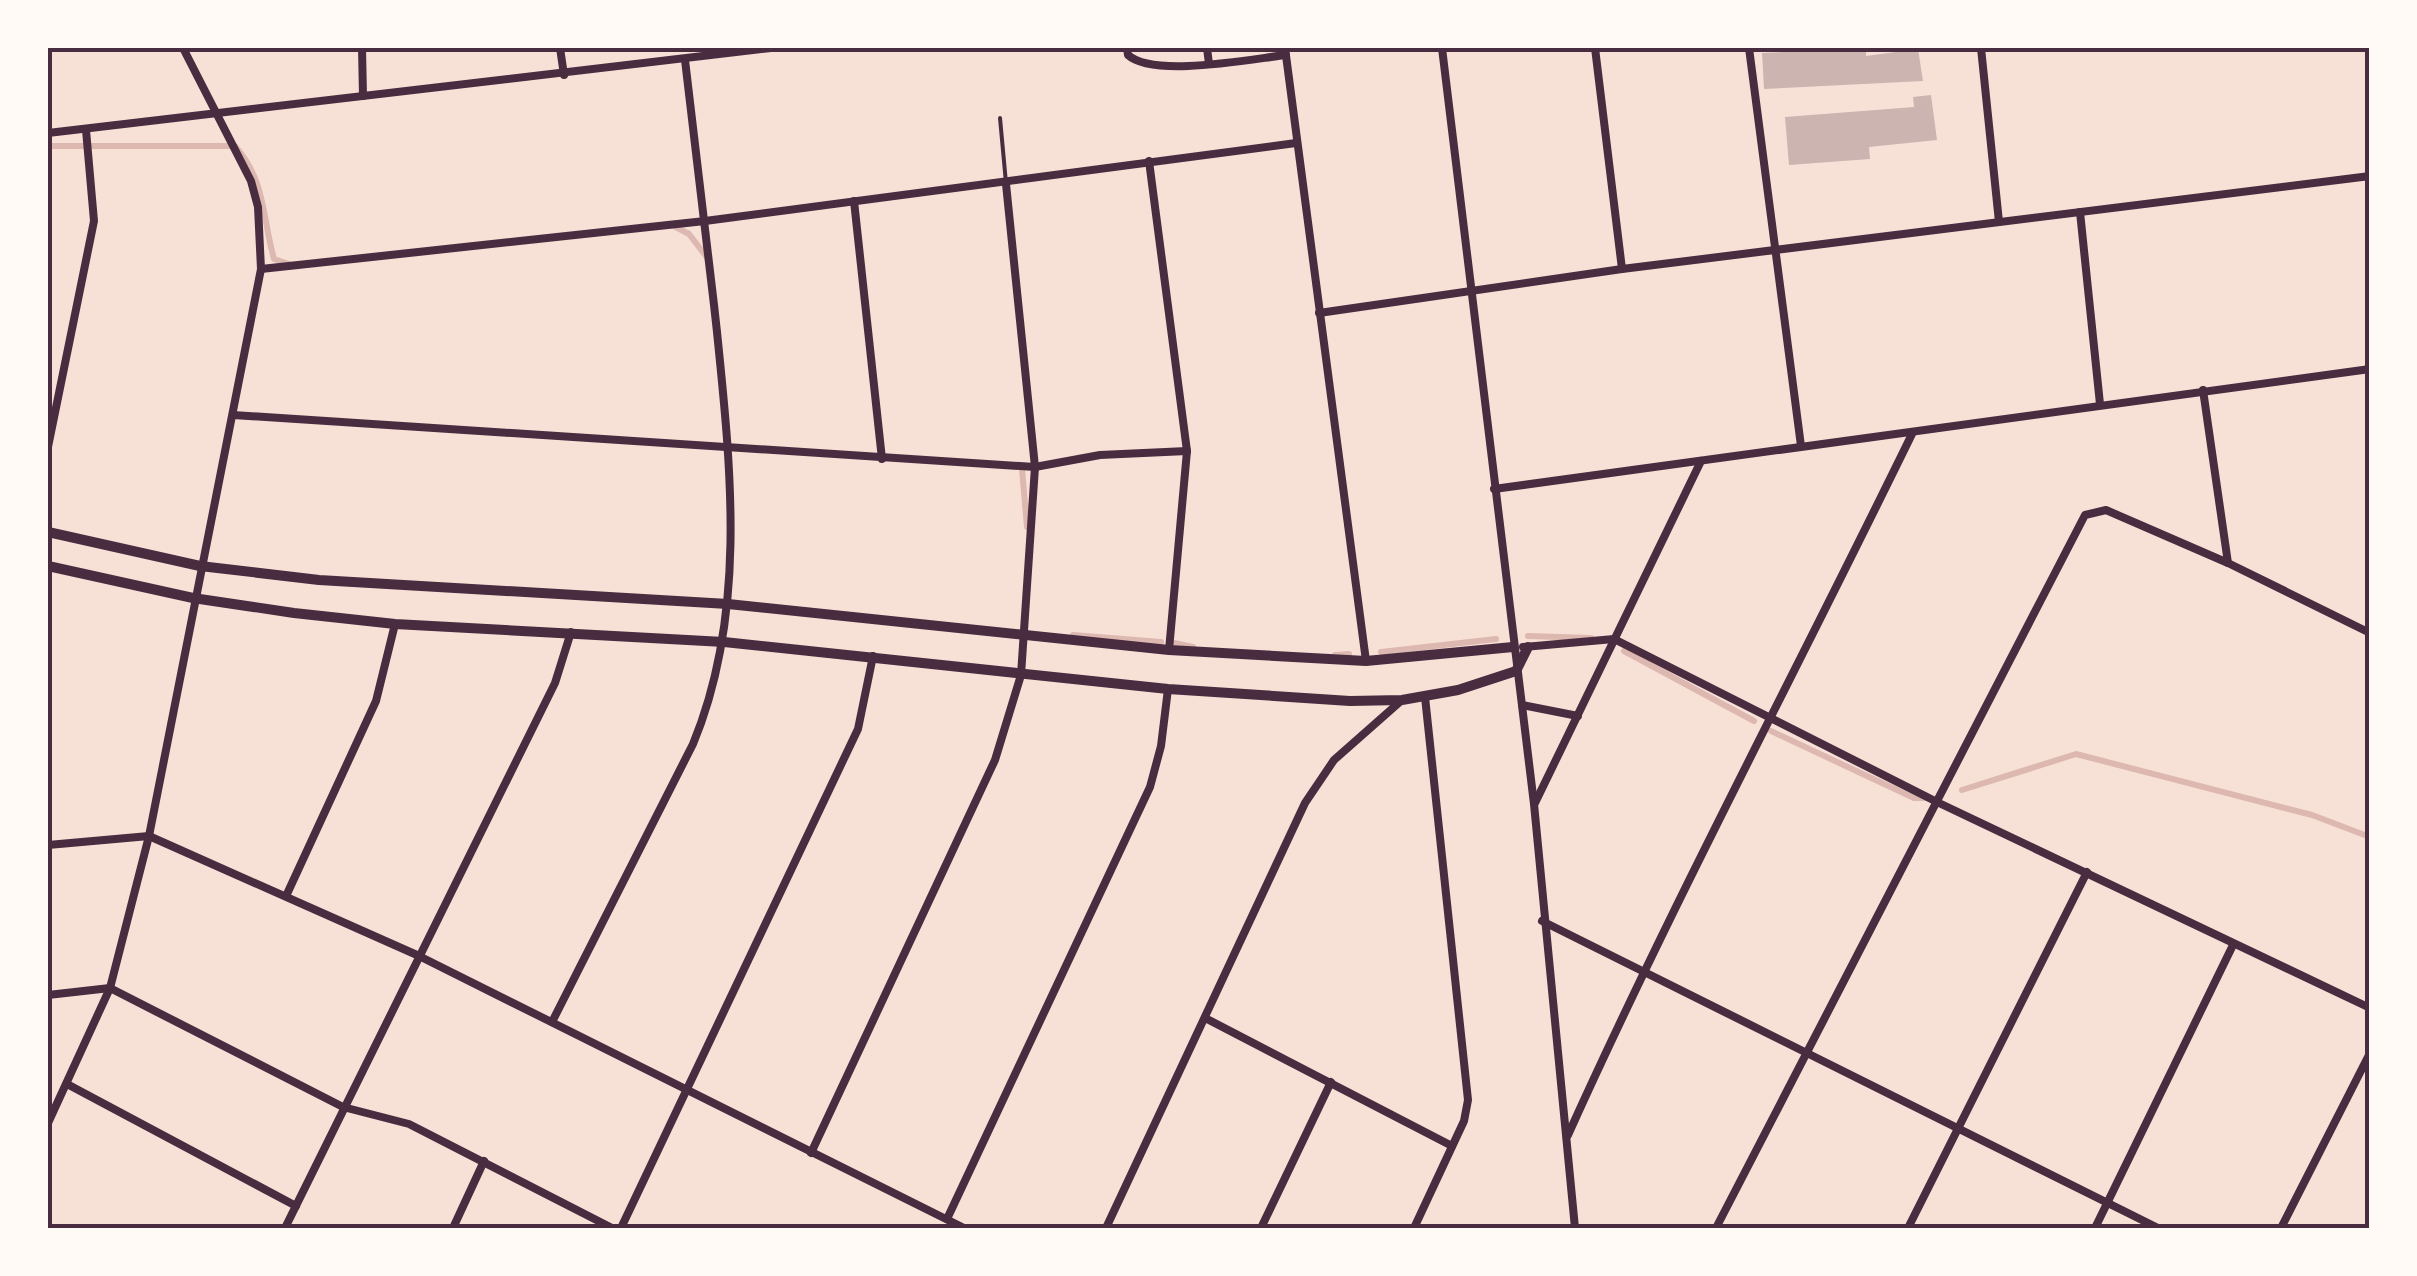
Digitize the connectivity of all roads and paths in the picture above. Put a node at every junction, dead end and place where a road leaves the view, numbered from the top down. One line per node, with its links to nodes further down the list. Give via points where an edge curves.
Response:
1 (183, 48): 17 (street)
2 (362, 48): 16 (street)
3 (560, 48): 15 (street)
4 (771, 48): 11 (street)
5 (1127, 48): 14 (street, via 1139,64)
6 (1207, 48): 14 (street)
7 (1442, 48): 32 (street)
8 (1595, 48): 30 (street)
9 (1749, 48): 29 (street)
10 (1981, 48): 28 (street)
11 (739, 50): 13 (street)
12 (1286, 52): 14 (street); 21 (street)
13 (685, 60): 15 (street); 27 (street)
14 (1209, 64)
15 (564, 75): 16 (street)
16 (363, 96): 17 (street)
17 (220, 116): 19 (street); 31 (street, via 254,193)
18 (1000, 118): 24 (lane)
19 (86, 130): 20 (street); 40 (street, via 94,221)
20 (48, 134)
21 (1296, 143): 22 (street); 33 (street)
22 (1149, 161): 24 (street); 42 (street)
23 (2370, 176): 26 (street)
24 (1006, 184): 25 (street); 45 (street)
25 (854, 201): 27 (street); 43 (street)
26 (2080, 212): 28 (street); 36 (street)
27 (705, 222): 31 (street); 41 (street)
28 (1999, 222): 29 (street)
29 (1772, 249): 30 (street); 39 (street)
30 (1622, 268): 32 (street)
31 (261, 269): 37 (street)
32 (1472, 291): 33 (street); 46 (street)
33 (1319, 312): 63 (street)
34 (2370, 369): 35 (street)
35 (2203, 390): 36 (street); 48 (street)
36 (2100, 404): 38 (street)
37 (233, 415): 41 (street); 50 (street)
38 (1912, 434): 39 (street); 71 (street)
39 (1802, 446): 44 (street)
40 (48, 447)
41 (729, 448): 43 (street); 52 (street)
42 (1187, 451): 45 (street); 61 (street)
43 (882, 458): 45 (street)
44 (1701, 460): 46 (street); 57 (street)
45 (1035, 466): 56 (street)
46 (1494, 488): 59 (street)
47 (48, 532): 50 (street)
48 (2228, 563): 55 (street); 72 (street, via 2106,510 2084,515)
49 (48, 566): 51 (street)
50 (200, 566): 51 (street); 52 (street, via 319,580)
51 (193, 598): 53 (street); 74 (street)
52 (728, 604): 56 (street); 58 (street)
53 (395, 624): 54 (street); 77 (street, via 376,700)
54 (572, 632): 58 (street); 80 (street, via 555,683)
55 (2370, 633)
56 (1026, 634): 61 (street); 65 (street)
57 (1614, 639): 60 (street); 70 (street); 71 (street)
58 (724, 642): 62 (street); 86 (street, via 693,744)
59 (1513, 647): 60 (street); 63 (street); 64 (street)
60 (1528, 647): 64 (street)
61 (1169, 650): 63 (street)
62 (873, 656): 65 (street); 91 (street, via 858,729)
63 (1366, 661)
64 (1516, 670): 67 (street); 69 (street)
65 (1021, 674): 66 (street); 97 (street, via 994,760)
66 (1168, 690): 68 (street); 101 (street, via 1150,787)
67 (1425, 697): 68 (street); 96 (street, via 1468,1100)
68 (1402, 700): 85 (street, via 1334,760 1304,803)
69 (1522, 705): 70 (street); 73 (street)
70 (1578, 716): 73 (street)
71 (1773, 718): 72 (street); 81 (street)
72 (1939, 803): 76 (street); 88 (street)
73 (1534, 804): 78 (street)
74 (149, 836): 75 (street); 77 (street); 82 (street)
75 (48, 845)
76 (2087, 872): 79 (street); 94 (street)
77 (287, 894): 80 (street)
78 (1542, 921): 81 (street); 95 (street)
79 (2233, 945): 84 (street); 99 (street)
80 (417, 955): 86 (street); 92 (street)
81 (1641, 973): 88 (street); 95 (street)
82 (110, 988): 83 (street); 90 (street); 92 (street)
83 (48, 995)
84 (2370, 1008)
85 (1207, 1018): 89 (street); 107 (street)
86 (552, 1022): 91 (street)
87 (2370, 1053): 115 (street)
88 (1803, 1054): 94 (street); 111 (street)
89 (1331, 1082): 96 (street); 108 (street)
90 (67, 1084): 93 (street); 100 (street)
91 (687, 1090): 97 (street); 105 (street)
92 (343, 1107): 98 (street, via 409,1124); 100 (street)
93 (48, 1123)
94 (1958, 1128): 99 (street); 112 (street)
95 (1568, 1135): 110 (street)
96 (1452, 1146): 109 (street)
97 (810, 1153): 101 (street)
98 (484, 1161): 103 (street); 104 (street)
99 (2108, 1202): 113 (street); 114 (street)
100 (296, 1206): 102 (street)
101 (946, 1219): 106 (street)
102 (285, 1228)
103 (453, 1228)
104 (612, 1228)
105 (621, 1228)
106 (964, 1228)
107 (1106, 1228)
108 (1262, 1228)
109 (1414, 1228)
110 (1575, 1228)
111 (1716, 1228)
112 (1908, 1228)
113 (2095, 1228)
114 (2158, 1228)
115 (2281, 1228)

